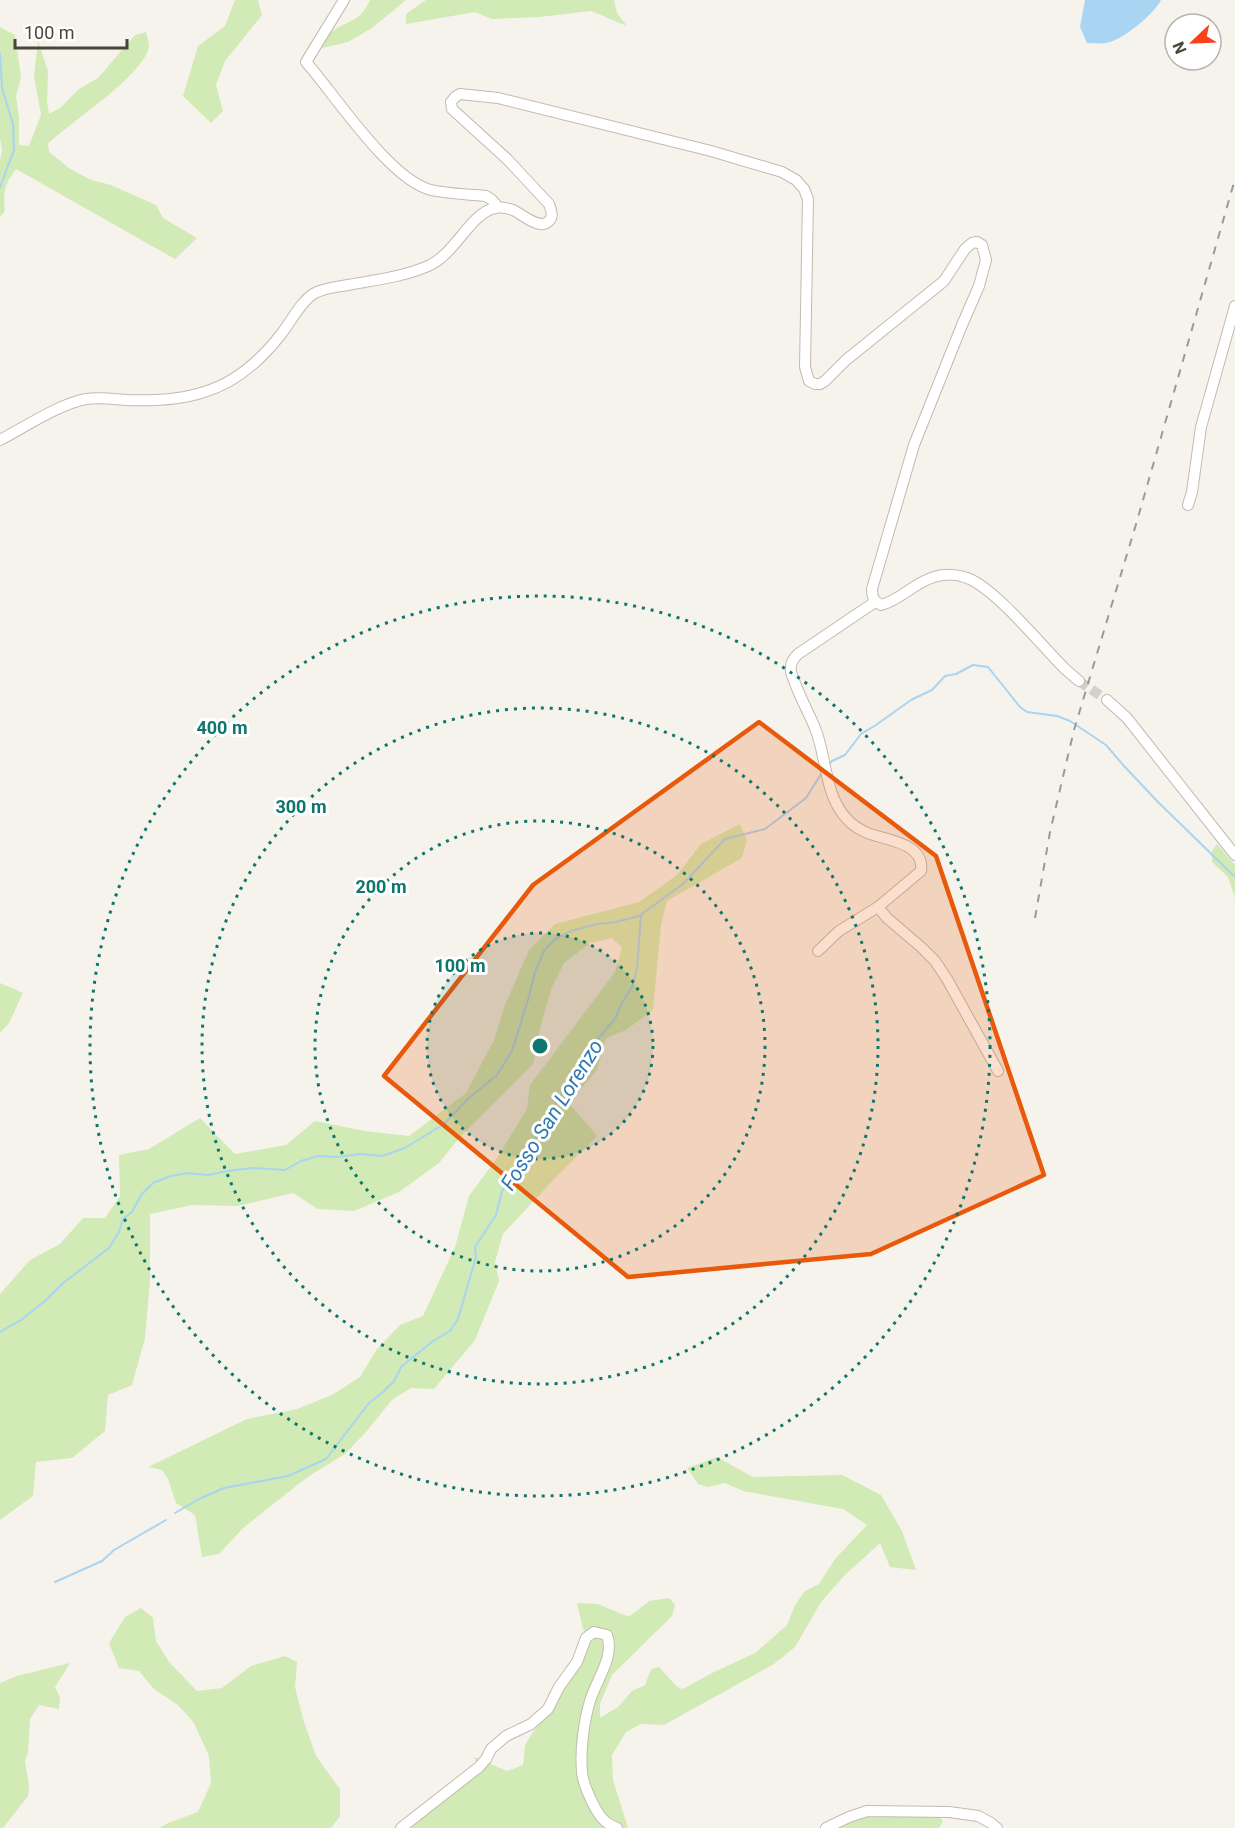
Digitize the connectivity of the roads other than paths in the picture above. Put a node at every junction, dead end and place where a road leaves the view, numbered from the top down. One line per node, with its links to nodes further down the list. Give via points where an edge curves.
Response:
1 (344, 0): 2 (street, via 306,62 391,164 412,182 430,190 486,196)
2 (498, 207): 4 (street, via 486,210 455,246 430,266 314,294 264,355 224,385 179,398 87,399); 6 (street, via 544,224 552,212 507,159 452,109 451,102 460,94 498,98 782,172 796,180 808,199 805,367 809,381 815,384 825,381 944,281 972,243 982,245 986,260 980,286 914,445 872,589)
3 (1235, 306): 5 (street, via 1201,428)
4 (0, 440)
5 (1188, 505)
6 (875, 602): 7 (street, via 889,603 934,577 968,578 986,589); 10 (street, via 798,654 790,665 816,729 838,807 860,829 908,847 922,863 921,871)
7 (1078, 681)
8 (1107, 700): 9 (street, via 1127,718)
9 (1235, 855)
10 (878, 907): 11 (street, via 839,931); 12 (street, via 935,961)
11 (818, 951)
12 (998, 1071)
13 (401, 1828): 14 (street, via 479,1767 506,1736 531,1724 548,1708 578,1662 586,1638 594,1632 606,1635 609,1642 602,1674 590,1701 582,1773 602,1818)
14 (617, 1828)
15 (826, 1828): 16 (street, via 867,1811 949,1812 978,1816)
16 (997, 1828)

